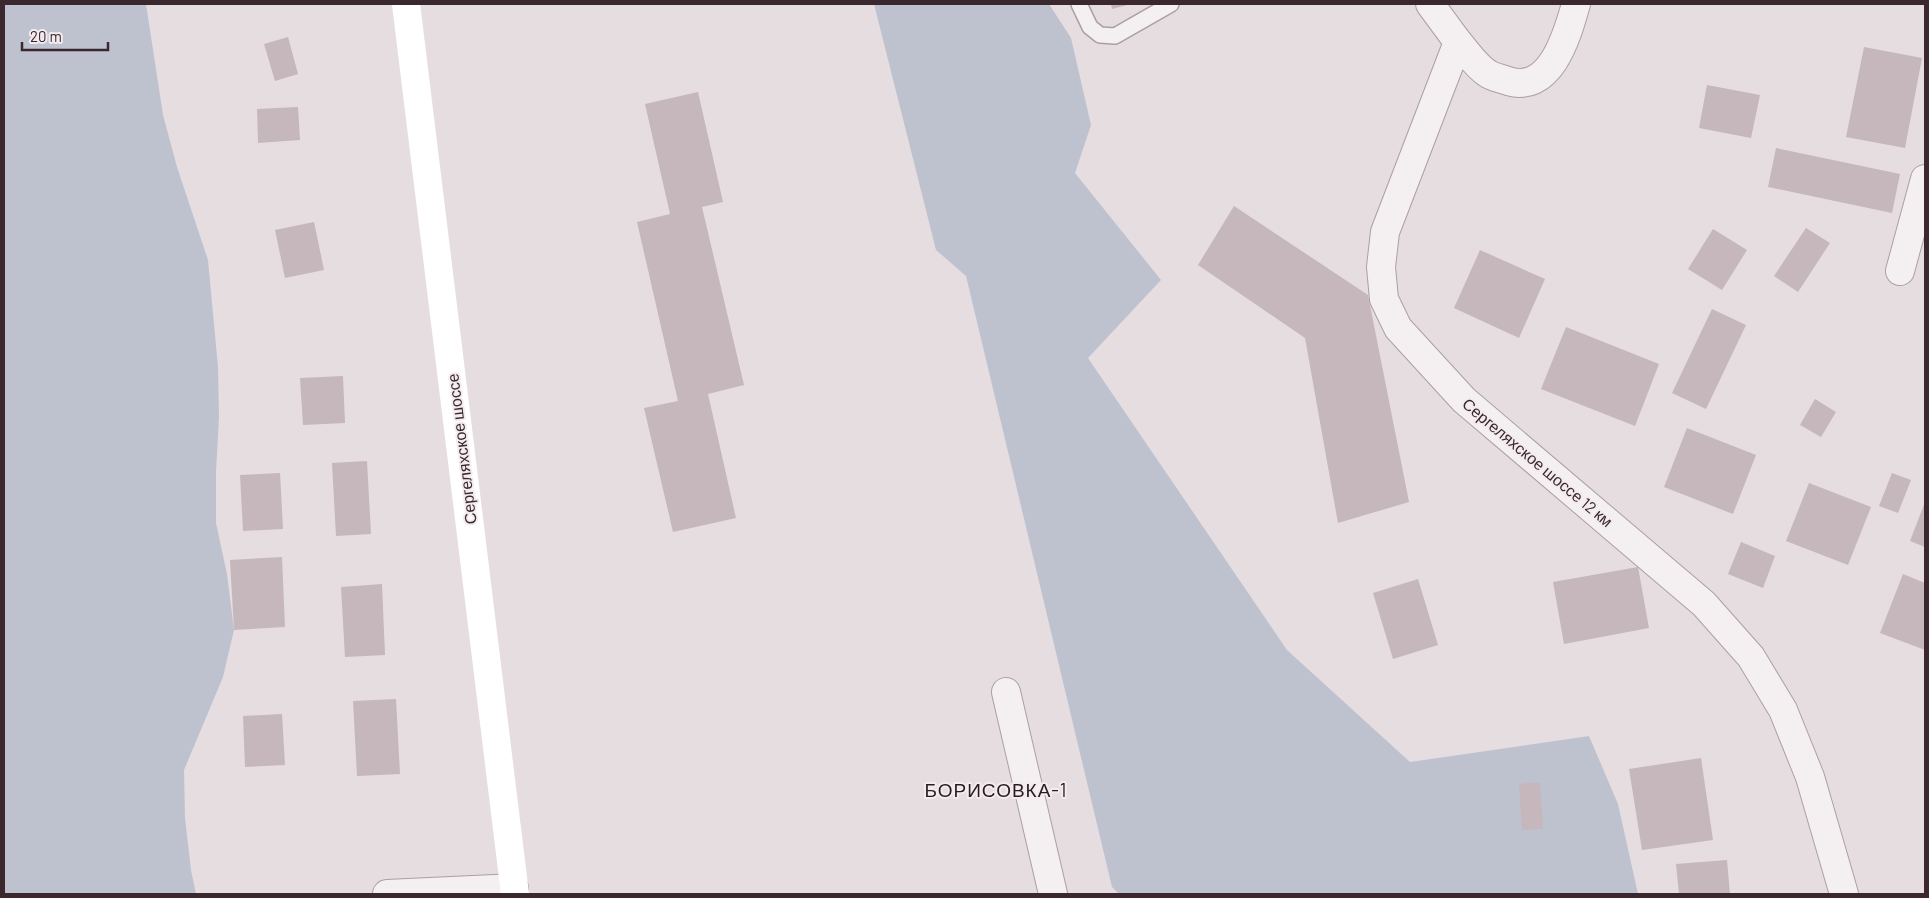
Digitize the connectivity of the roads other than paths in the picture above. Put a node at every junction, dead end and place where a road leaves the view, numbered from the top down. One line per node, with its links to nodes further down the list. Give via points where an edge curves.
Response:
1 (406, 4): 10 (main road, Сергеляхское шоссе)
2 (1080, 4): 3 (lane, via 1090,26 1100,34 1115,36)
3 (1171, 4)
4 (1430, 4): 6 (street)
5 (1576, 4): 6 (street, via 1554,62 1529,83 1510,82 1487,74)
6 (1458, 42): 13 (street, Сергеляхское шоссе 12 км, via 1385,232 1381,267 1384,299 1398,328 1464,400 1704,604 1751,657 1783,710 1810,777)
7 (1925, 179): 8 (street)
8 (1900, 271)
9 (1006, 692): 12 (street)
10 (514, 891): 11 (street)
11 (388, 894)
12 (1053, 894)
13 (1844, 894)

